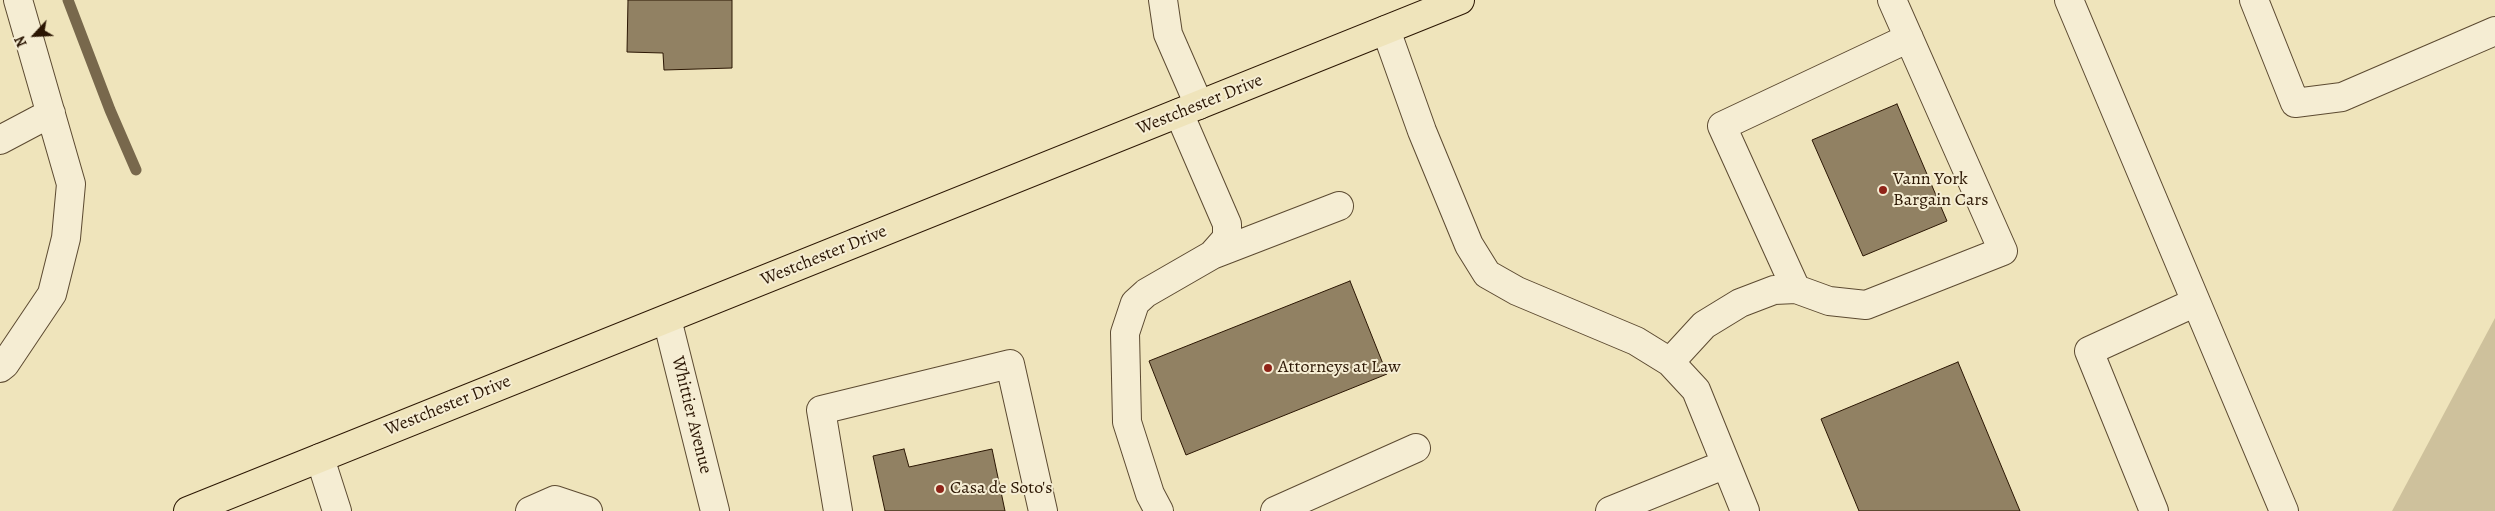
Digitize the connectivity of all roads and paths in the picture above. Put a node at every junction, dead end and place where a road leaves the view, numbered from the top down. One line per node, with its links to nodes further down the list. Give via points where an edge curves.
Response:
1 (18, 0): 11 (street)
2 (1163, 0): 10 (street, via 1168,34)
3 (1460, 0): 7 (main road, Westchester Drive)
4 (1892, 0): 9 (street)
5 (2070, 0): 16 (street)
6 (2254, 0): 8 (street, via 2295,102 2342,97)
7 (1386, 30): 10 (main road, Westchester Drive); 18 (street, via 1422,131 1469,244 1486,274 1517,291 1636,341)
8 (2495, 31)
9 (1908, 38): 15 (street, via 1722,126); 15 (street, via 2002,251 1866,305 1829,301)
10 (1189, 109): 14 (street, via 1227,224 1227,238); 17 (main road, Westchester Drive)
11 (50, 113): 12 (street); 19 (street, via 71,184 66,238 52,294)
12 (0, 140)
13 (1339, 206): 14 (street)
14 (1212, 255): 30 (street, via 1146,293 1135,303 1124,333 1127,422 1150,494)
15 (1796, 289): 18 (street, via 1774,290 1740,303 1704,325)
16 (2196, 302): 34 (street, via 2089,351); 35 (street)
17 (667, 319): 21 (main road, Westchester Drive); 27 (street, Whittier Avenue)
18 (1670, 362): 22 (street, via 1696,390)
19 (0, 368)
20 (1416, 448): 31 (street)
21 (320, 458): 23 (main road, Westchester Drive); 24 (street)
22 (1726, 464): 32 (street); 33 (street)
23 (188, 511)
24 (337, 511)
25 (530, 511): 26 (street, via 555,500)
26 (588, 511)
27 (715, 511)
28 (838, 511): 29 (street, via 821,410 1010,364)
29 (1043, 511)
30 (1159, 511)
31 (1275, 511)
32 (1610, 511)
33 (1745, 511)
34 (2154, 511)
35 (2284, 511)

